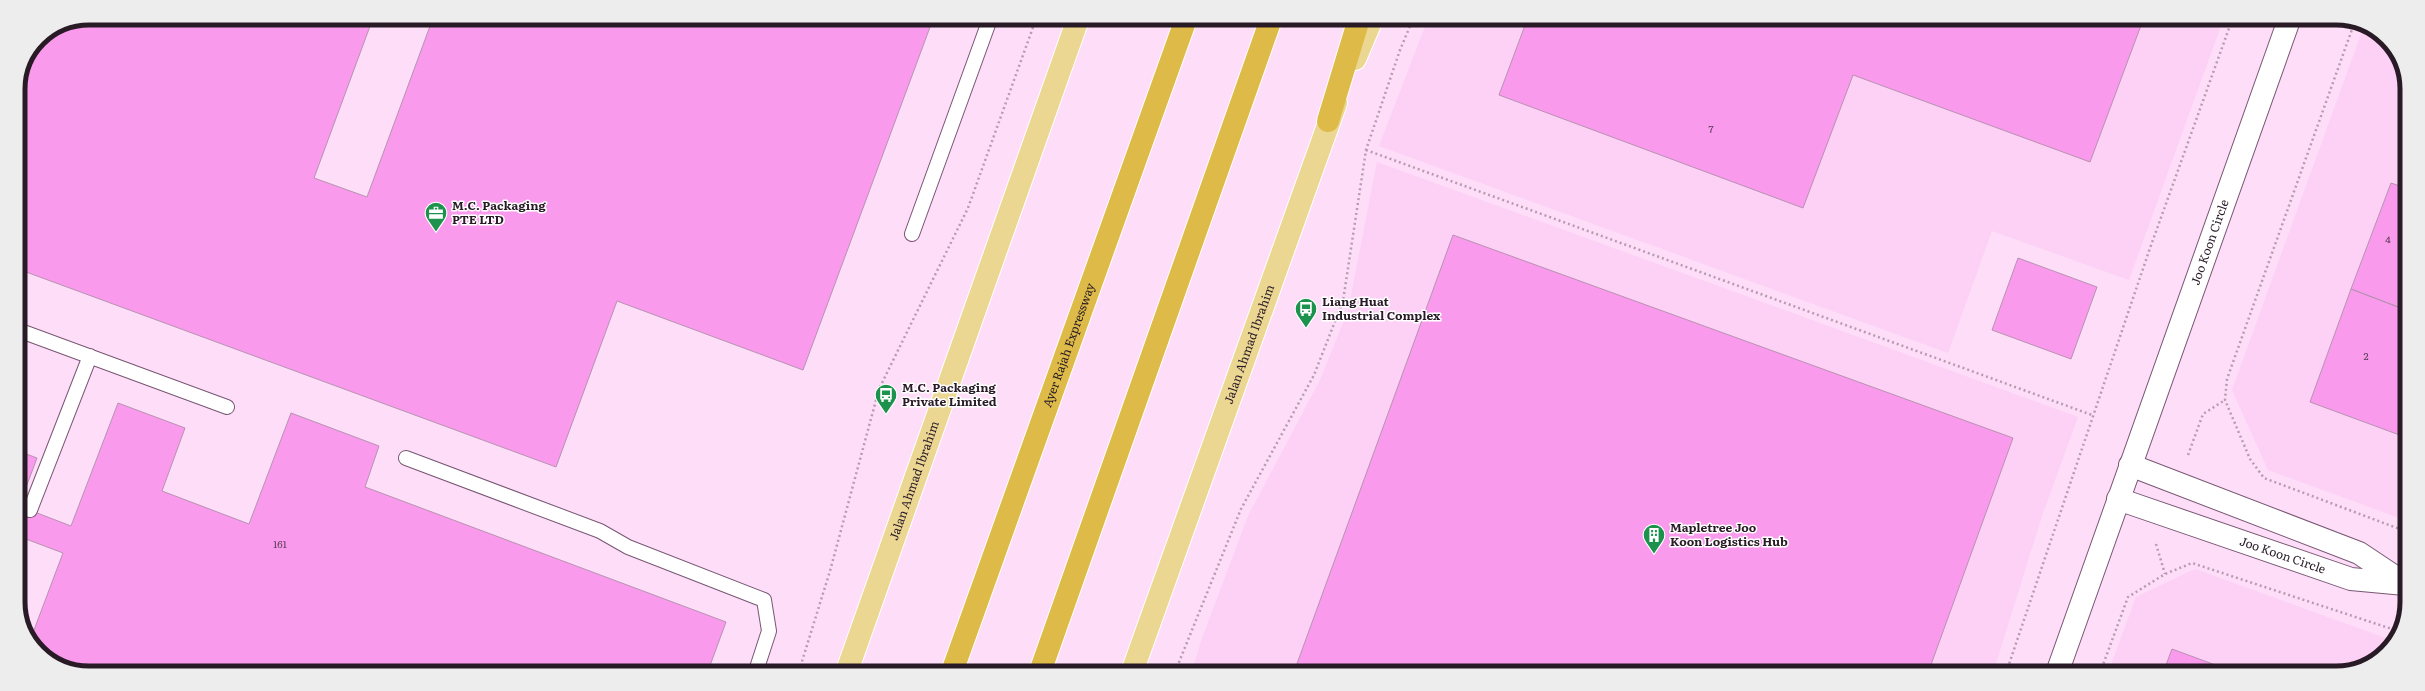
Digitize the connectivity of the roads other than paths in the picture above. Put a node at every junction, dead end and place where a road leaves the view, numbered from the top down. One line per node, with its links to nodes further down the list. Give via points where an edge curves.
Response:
1 (988, 25): 9 (lane)
2 (1076, 25): 20 (main road, Jalan Ahmad Ibrahim)
3 (1184, 25): 21 (highway, Ayer Rajah Expressway)
4 (1270, 25): 22 (highway)
5 (1357, 25): 8 (highway)
6 (1369, 25): 8 (main road, Jalan Ahmad Ibrahim)
7 (2287, 25): 14 (street, Joo Koon Circle)
8 (1328, 121): 23 (main road, Jalan Ahmad Ibrahim)
9 (912, 234)
10 (25, 333): 11 (lane)
11 (90, 356): 12 (lane); 16 (lane)
12 (228, 407)
13 (406, 458): 19 (lane, via 600,531 628,547 764,600 768,631)
14 (2130, 465): 15 (street, Joo Koon Circle); 17 (street, Joo Koon Circle, via 2359,553)
15 (2118, 499): 18 (street, Joo Koon Circle, via 2351,579); 24 (street, Joo Koon Circle)
16 (30, 510)
17 (2400, 581)
18 (2400, 584)
19 (758, 666)
20 (849, 666)
21 (954, 666)
22 (1042, 666)
23 (1134, 666)
24 (2058, 666)

